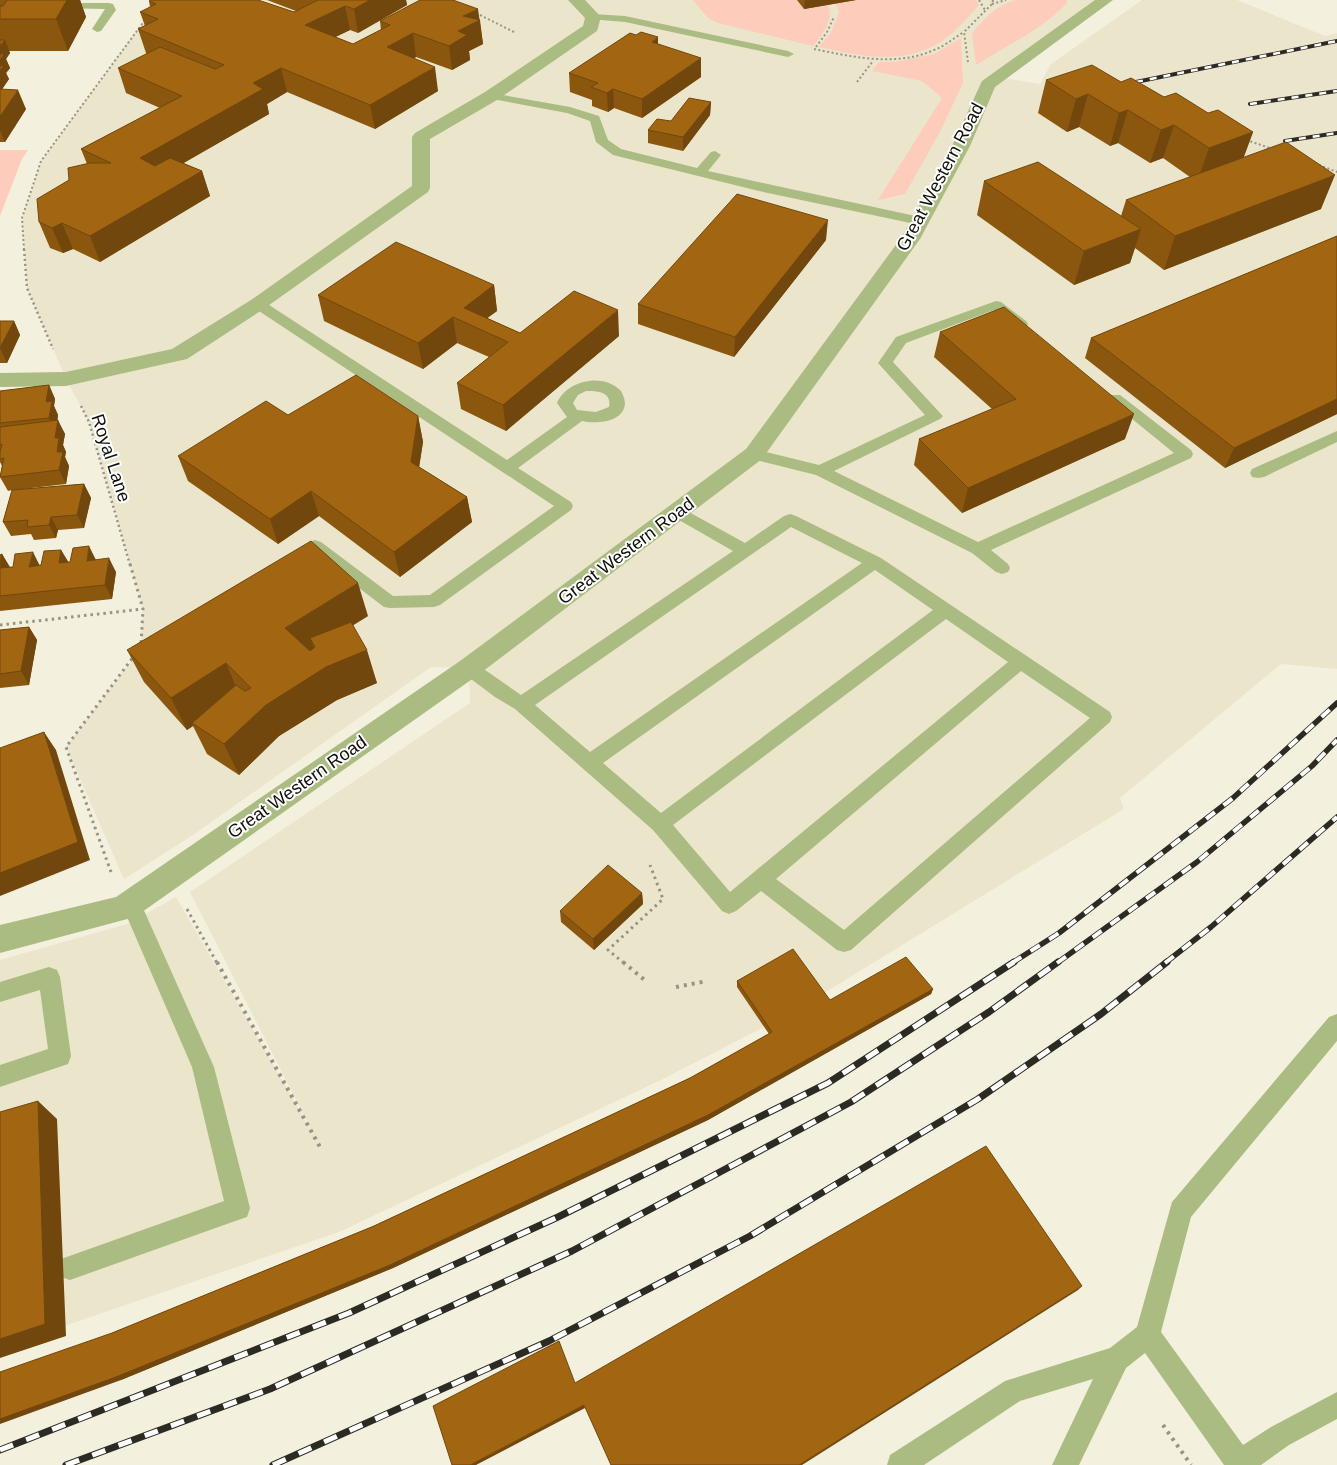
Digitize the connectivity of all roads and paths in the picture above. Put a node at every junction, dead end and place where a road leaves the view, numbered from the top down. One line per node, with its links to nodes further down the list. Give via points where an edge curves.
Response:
1 (576, 0): 11 (street)
2 (979, 0): 9 (path)
3 (993, 0): 6 (path)
4 (1006, 0): 6 (path)
5 (1105, 0): 19 (street, Great Western Road)
6 (992, 4): 9 (path)
7 (47, 6): 13 (lane, via 109,6 111,10)
8 (471, 10): 14 (path)
9 (985, 10): 19 (path, via 964,32 969,70)
10 (147, 16): 30 (path, Royal Lane, via 41,161 22,218 27,288)
11 (592, 17): 16 (lane, via 625,19); 20 (street, via 590,28)
12 (834, 17): 15 (path)
13 (97, 29)
14 (514, 32)
15 (814, 49)
16 (788, 54)
17 (873, 60): 18 (path)
18 (857, 82)
19 (988, 85): 27 (street, Great Western Road, via 961,146)
20 (491, 96): 26 (lane, via 515,103 579,112 595,119 602,142 617,152); 28 (street, via 421,137 421,188)
21 (1241, 138): 22 (path)
22 (1277, 150)
23 (715, 155): 26 (lane)
24 (1313, 163): 25 (path)
25 (1337, 172)
26 (699, 173): 27 (lane)
27 (920, 221): 35 (street, Great Western Road, via 905,247)
28 (258, 304): 30 (street, via 179,354); 36 (lane)
29 (1034, 334): 37 (lane, via 996,304 901,340 885,363 935,416)
30 (66, 379): 31 (street); 45 (path, Royal Lane, via 89,422)
31 (0, 380)
32 (1102, 388): 41 (lane, via 1185,454)
33 (578, 417): 36 (lane)
34 (1337, 436): 38 (lane)
35 (754, 454): 37 (lane); 39 (street, Great Western Road)
36 (507, 468): 40 (lane, via 565,506 434,601 390,602)
37 (821, 471): 41 (lane)
38 (1258, 473)
39 (678, 512): 42 (lane); 51 (street, Great Western Road)
40 (315, 546)
41 (978, 549): 44 (lane)
42 (746, 551): 43 (lane, via 790,520); 52 (lane)
43 (875, 562): 46 (lane); 53 (lane)
44 (1002, 568)
45 (143, 609): 47 (path); 48 (path, Royal Lane)
46 (945, 610): 50 (lane); 54 (lane)
47 (0, 625)
48 (141, 648)
49 (135, 655): 58 (path, via 66,747)
50 (1021, 661): 57 (lane); 57 (lane, via 1103,717 844,943)
51 (469, 668): 52 (lane); 56 (street, Great Western Road)
52 (522, 704): 53 (lane)
53 (590, 762): 54 (lane)
54 (660, 824): 57 (lane, via 729,905)
55 (649, 862): 61 (path, via 663,898 608,950)
56 (169, 878): 58 (street, Great Western Road); 66 (path)
57 (761, 879)
58 (127, 906): 59 (street, Great Western Road); 67 (lane, via 204,1067 238,1208)
59 (0, 939)
60 (707, 981): 62 (path)
61 (647, 982)
62 (676, 987)
63 (0, 992): 65 (lane, via 49,977 60,1056)
64 (1337, 1024): 68 (lane, via 1181,1211)
65 (0, 1076)
66 (320, 1147)
67 (70, 1268)
68 (1148, 1335): 69 (lane); 71 (lane)
69 (1117, 1358): 72 (lane, via 1014,1390); 73 (lane)
70 (1337, 1405): 71 (lane, via 1280,1436)
71 (1239, 1464)
72 (900, 1465)
73 (1065, 1465)

